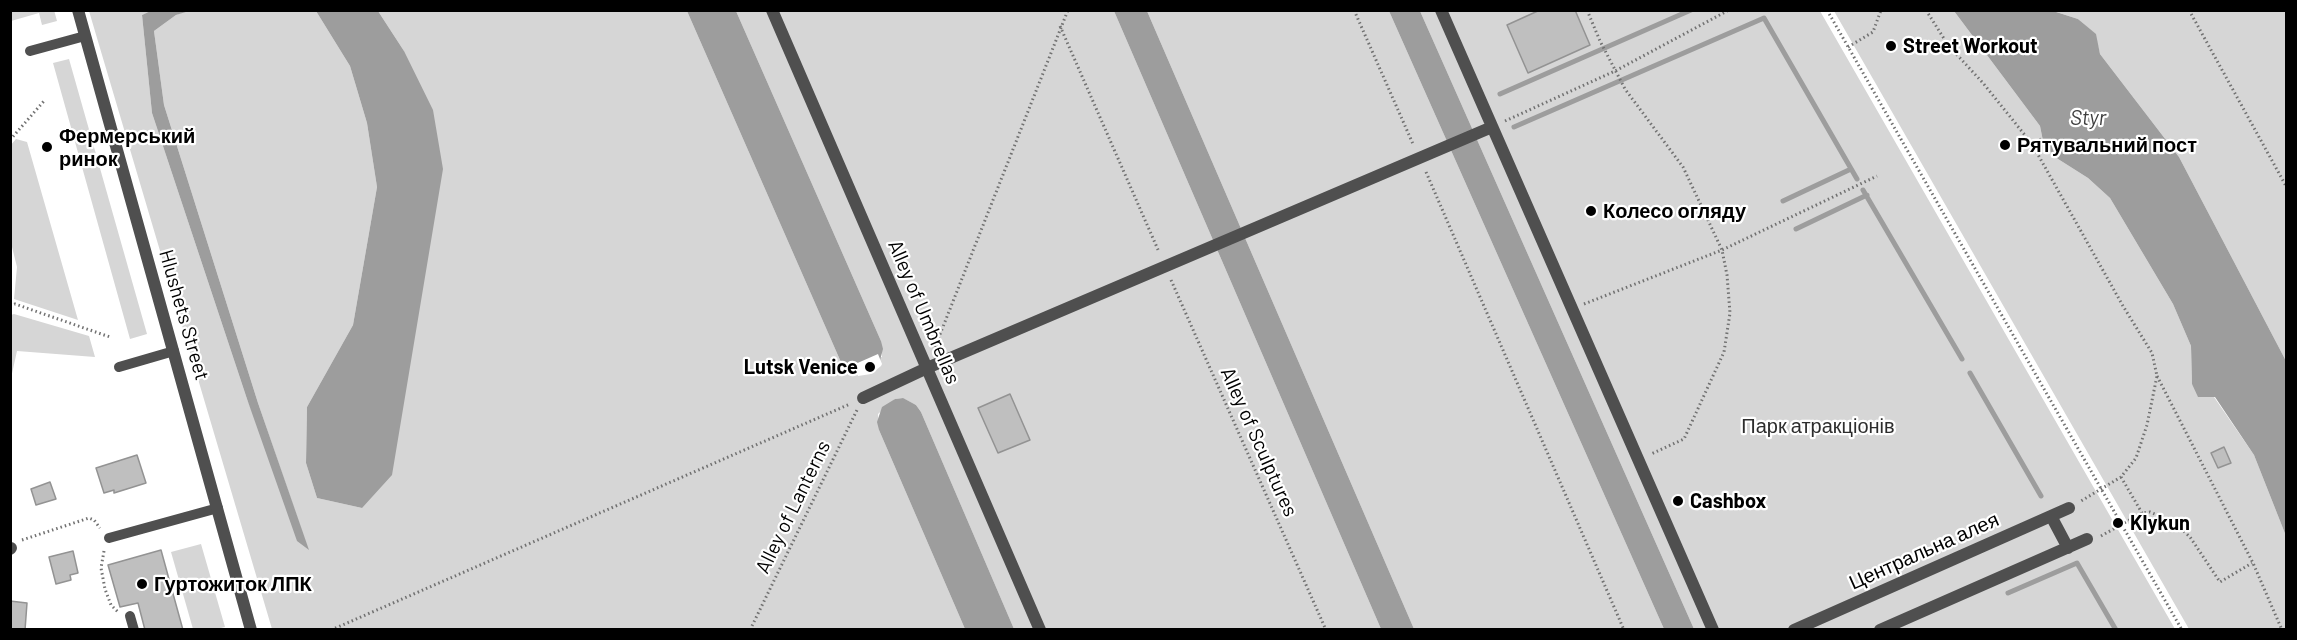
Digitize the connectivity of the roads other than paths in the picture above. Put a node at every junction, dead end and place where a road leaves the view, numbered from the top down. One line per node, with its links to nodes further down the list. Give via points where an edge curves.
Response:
1 (78, 10): 4 (street, Hlushets Street)
2 (772, 10): 9 (street, Alley of Umbrellas)
3 (1441, 10): 6 (street)
4 (85, 36): 5 (lane); 7 (street, Hlushets Street)
5 (30, 51)
6 (1492, 127): 9 (street); 21 (street)
7 (174, 351): 8 (lane); 11 (street, Hlushets Street)
8 (119, 367)
9 (927, 368): 10 (street); 20 (street, Alley of Umbrellas)
10 (863, 398)
11 (218, 508): 14 (lane); 19 (street, Hlushets Street)
12 (2069, 508): 13 (street, Центральна алея)
13 (2052, 516): 16 (street); 22 (street, Центральна алея)
14 (109, 538)
15 (2087, 539): 16 (street)
16 (2068, 548): 23 (street)
17 (130, 616): 18 (lane)
18 (134, 630)
19 (250, 630)
20 (1040, 630)
21 (1713, 630)
22 (1794, 630)
23 (1880, 630)

